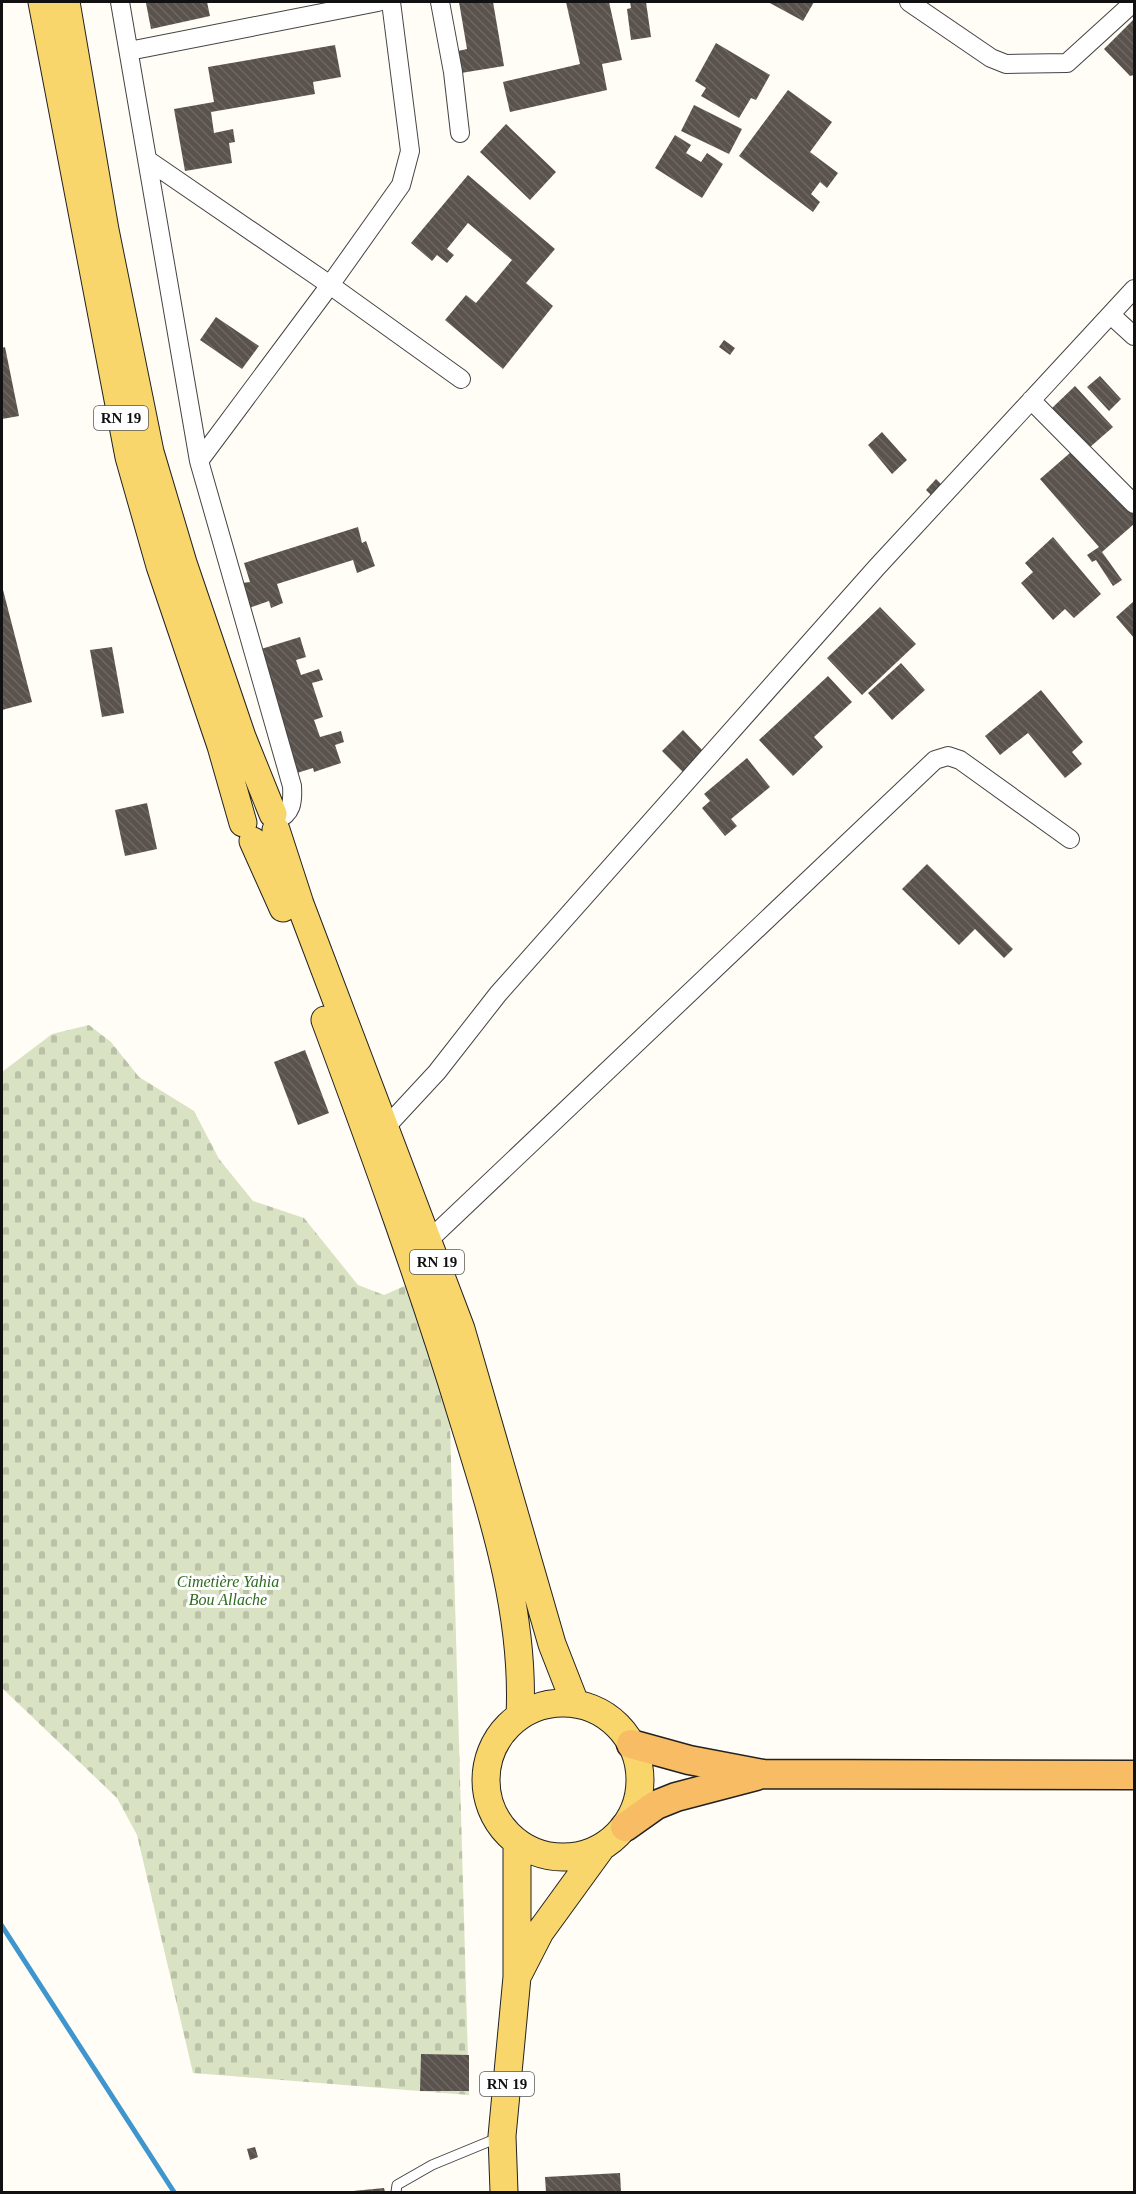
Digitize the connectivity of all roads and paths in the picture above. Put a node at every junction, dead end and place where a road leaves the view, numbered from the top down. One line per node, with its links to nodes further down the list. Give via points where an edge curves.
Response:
1 (42, 2): 20 (main road, RN 19, via 129,457 160,566 221,746)
2 (66, 2): 20 (main road, RN 19, via 105,230 150,452 242,737)
3 (120, 2): 9 (street)
4 (378, 2): 9 (street)
5 (391, 2): 12 (street, via 410,151 401,185)
6 (440, 2): 10 (street)
7 (909, 2): 8 (street, via 991,58 1006,64 1067,63)
8 (1134, 2)
9 (129, 51): 11 (street)
10 (460, 134)
11 (149, 161): 12 (street); 18 (street)
12 (330, 285): 16 (street); 18 (street)
13 (1134, 289): 14 (street)
14 (1111, 315): 15 (street); 17 (street)
15 (1134, 336)
16 (461, 379)
17 (1031, 400): 19 (street); 22 (street, via 877,567 498,994 437,1072)
18 (199, 461): 20 (street, via 292,786 286,815)
19 (1134, 504)
20 (264, 826): 22 (main road, RN 19, via 300,904); 25 (main road, RN 19, via 280,902 385,1182 482,1480 516,1618 521,1662)
21 (1070, 839): 23 (street, via 960,760 948,756 935,760)
22 (386, 1127): 23 (main road, RN 19)
23 (429, 1240): 24 (main road, RN 19, via 461,1329 552,1644)
24 (575, 1703): 25 (main road, via 537,1707); 26 (main road, via 598,1711 617,1725)
25 (520, 1716): 30 (main road, via 502,1732 490,1754 486,1778 489,1802 500,1824)
26 (632, 1744): 27 (highway); 29 (main road, via 639,1764 640,1786)
27 (763, 1774): 28 (highway); 29 (highway, via 676,1797 656,1805)
28 (1134, 1775)
29 (625, 1827): 31 (main road)
30 (517, 1842): 31 (main road, via 537,1853 559,1857); 32 (main road, RN 19)
31 (601, 1848): 32 (main road, RN 19, via 540,1932)
32 (517, 1977): 33 (main road, RN 19)
33 (502, 2136): 34 (lane, via 432,2165 397,2185); 35 (main road, RN 19)
34 (396, 2193)
35 (504, 2193)

